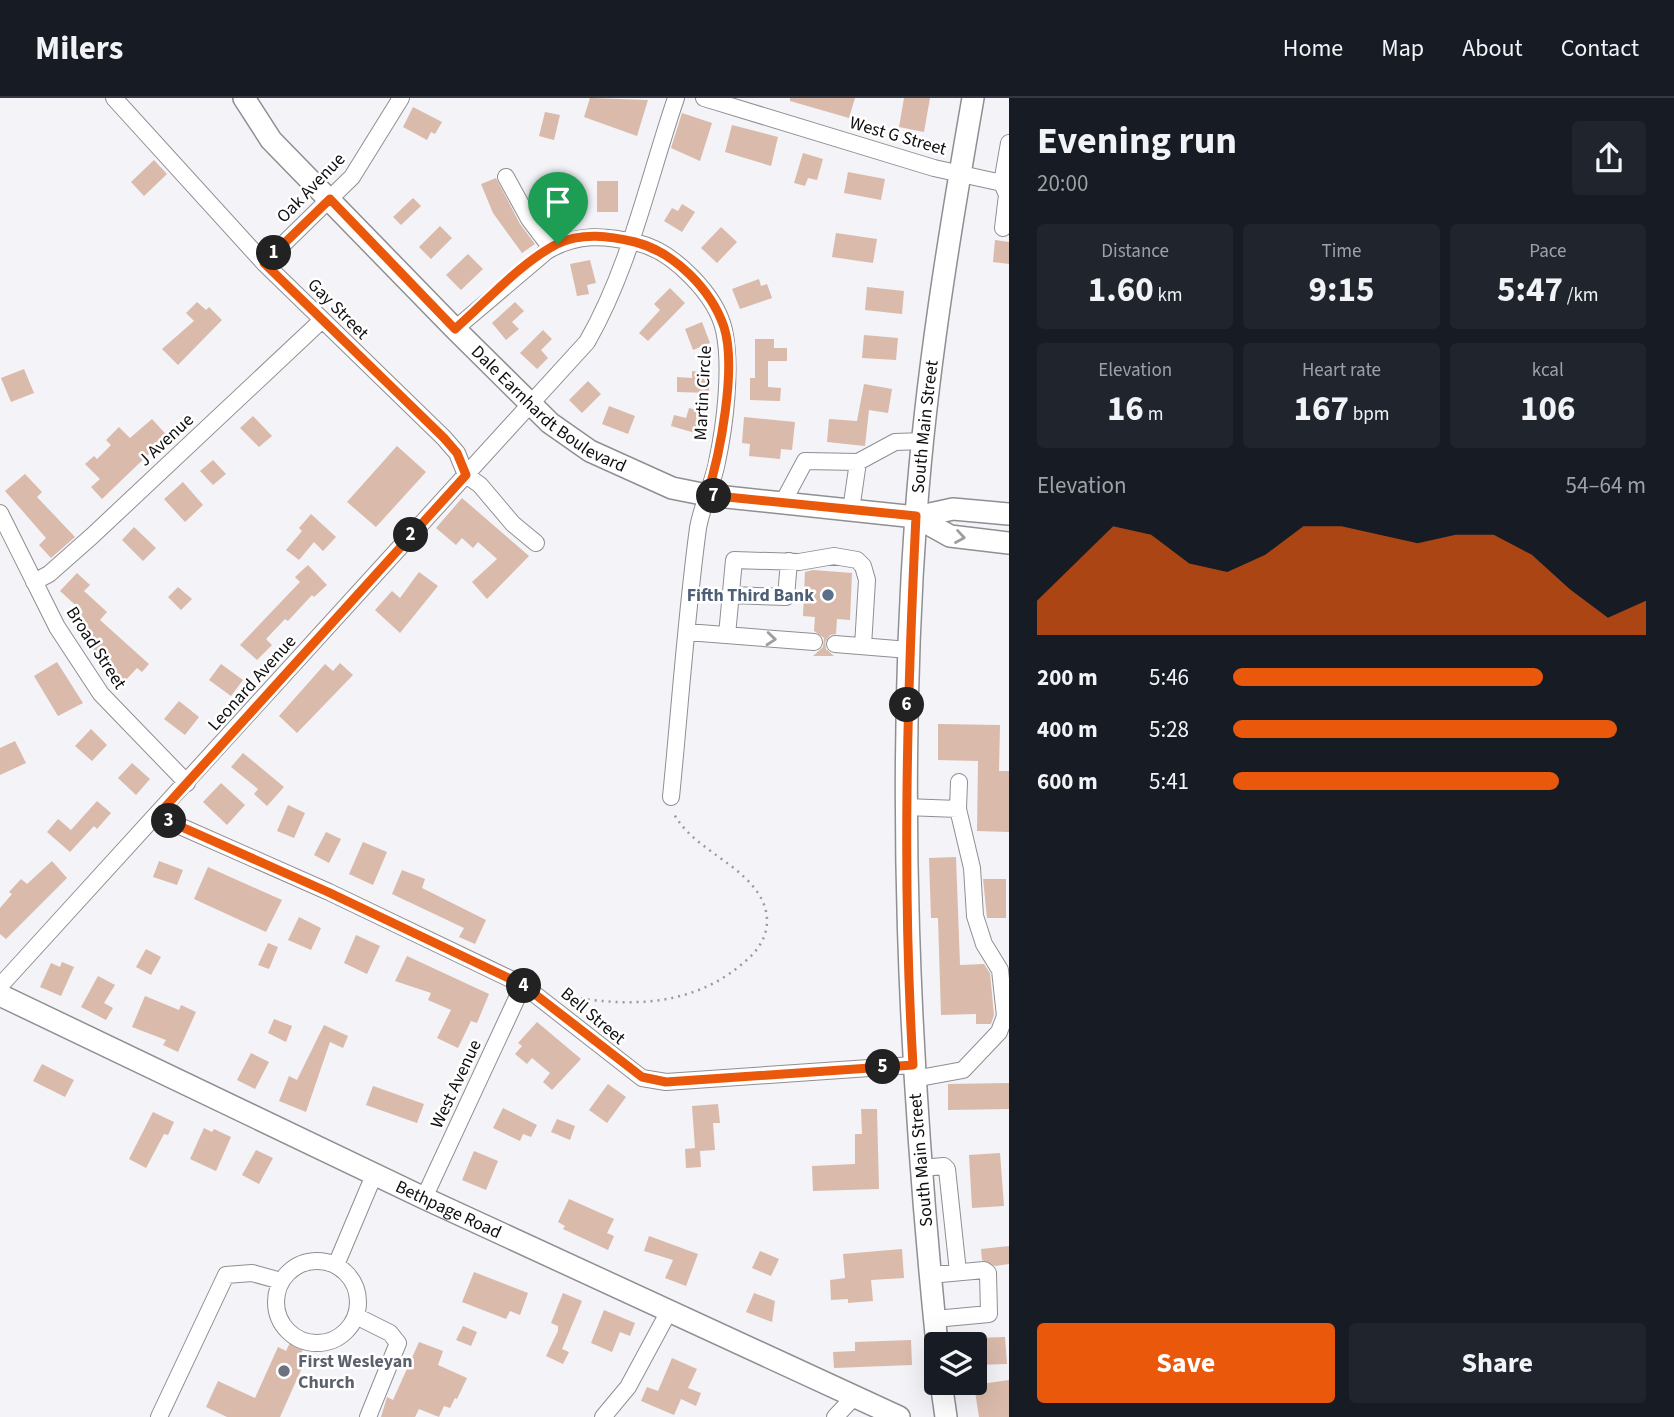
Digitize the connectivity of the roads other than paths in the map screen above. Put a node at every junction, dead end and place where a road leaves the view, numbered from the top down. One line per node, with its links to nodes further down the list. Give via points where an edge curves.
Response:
1 (114, 98): 15 (street, Gay Street)
2 (244, 98): 11 (main road, Dale Earnhardt Boulevard, via 271,140)
3 (401, 98): 11 (street, Oak Avenue, via 352,177)
4 (676, 98): 13 (street)
5 (704, 98): 8 (street, West G Street)
6 (973, 98): 8 (main road, South Main Street)
7 (1009, 143): 10 (street)
8 (960, 174): 10 (street, West G Street); 19 (main road, South Main Street)
9 (506, 177): 14 (street)
10 (1002, 183): 12 (street, via 1007,195)
11 (330, 199): 15 (street, Oak Avenue); 17 (main road, Dale Earnhardt Boulevard)
12 (1003, 228)
13 (631, 241): 14 (street, Martin Circle, via 587,236); 18 (street, via 606,309 587,342); 22 (street, Martin Circle, via 658,249 681,267 708,297 724,327 727,377 718,462)
14 (551, 248): 17 (street, Martin Circle)
15 (264, 263): 16 (street, Gay Street)
16 (321, 321): 21 (street, Gay Street, via 444,438 457,453); 31 (street, J Avenue, via 93,536)
17 (455, 329): 18 (main road, Dale Earnhardt Boulevard)
18 (531, 404): 21 (street, Leonard Avenue); 22 (main road, Dale Earnhardt Boulevard, via 590,451 672,488)
19 (923, 441): 20 (street, via 895,442); 27 (main road, South Main Street)
20 (858, 462): 23 (street, via 805,461); 24 (street)
21 (466, 475): 28 (street, Gay Street); 40 (street, Leonard Avenue)
22 (707, 495): 23 (main road, Dale Earnhardt Boulevard); 33 (street, Martin Circle, via 699,525)
23 (782, 504): 24 (main road, Dale Earnhardt Boulevard)
24 (852, 510): 27 (main road, Dale Earnhardt Boulevard)
25 (0, 513): 31 (street, Broad Street)
26 (1009, 514): 27 (main road, Dale Earnhardt Boulevard, via 953,509)
27 (916, 516): 29 (main road, Dale Earnhardt Boulevard, one-way to 29, via 950,536); 38 (main road, South Main Street)
28 (536, 543)
29 (1009, 543)
30 (789, 561): 32 (street, via 734,560); 32 (street, via 786,597); 37 (street, via 848,557 863,566 867,580)
31 (34, 582): 40 (street, Broad Street, via 101,694)
32 (731, 595): 34 (street)
33 (687, 632): 34 (street); 41 (street, Martin Circle)
34 (727, 635): 35 (street, one-way to 35)
35 (814, 642)
36 (835, 644): 37 (street)
37 (863, 646): 38 (street)
38 (909, 650): 42 (main road, South Main Street)
39 (959, 782): 43 (street, Bell Street)
40 (187, 783): 44 (street, Leonard Avenue)
41 (671, 797)
42 (905, 807): 43 (street); 48 (main road, South Main Street)
43 (958, 810): 48 (street, Bell Street, via 972,868 975,916 984,944 1000,970 1005,1016 999,1032 963,1070)
44 (157, 816): 45 (street, Bell Street); 46 (street, Leonard Avenue)
45 (523, 985): 48 (street, Bell Street, via 627,1069 652,1081); 51 (street, West Avenue)
46 (0, 986)
47 (0, 995): 50 (main road, Bethpage Road)
48 (914, 1072): 49 (main road, South Main Street)
49 (921, 1168): 53 (street, via 947,1169); 54 (main road, South Main Street)
50 (374, 1175): 51 (main road, Bethpage Road); 52 (street)
51 (424, 1198): 56 (main road, Bethpage Road)
52 (336, 1265): 55 (street, via 302,1263); 57 (street, via 354,1284)
53 (958, 1272): 54 (street); 58 (street, via 988,1273 989,1314)
54 (930, 1275): 58 (main road, South Main Street)
55 (281, 1281): 57 (street, via 275,1309 295,1338 307,1343 334,1340); 62 (street, via 252,1273 226,1275)
56 (668, 1312): 61 (main road, Bethpage Road); 64 (street, via 628,1387)
57 (356, 1317): 63 (street, via 390,1333 398,1343)
58 (934, 1319): 59 (main road, South Main Street)
59 (936, 1332)
60 (943, 1395): 67 (main road)
61 (855, 1396): 65 (street); 66 (main road, Bethpage Road)
62 (159, 1417)
63 (368, 1417)
64 (604, 1417)
65 (835, 1417)
66 (899, 1417)
67 (946, 1417)

